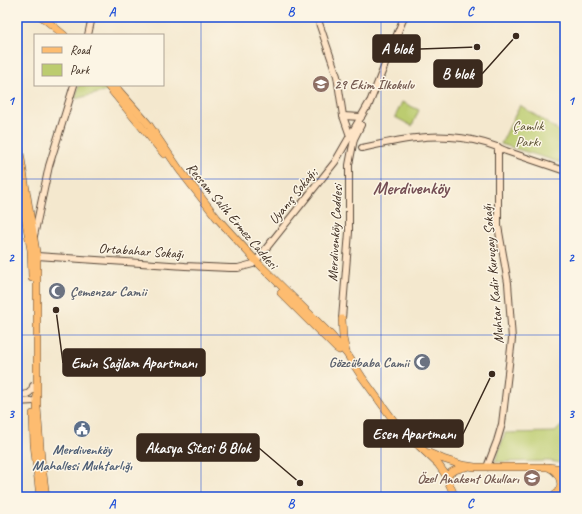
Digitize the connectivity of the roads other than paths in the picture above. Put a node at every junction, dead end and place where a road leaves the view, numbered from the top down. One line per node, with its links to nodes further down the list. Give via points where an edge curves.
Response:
1 (42, 17): 5 (main road)
2 (92, 17): 6 (street)
3 (317, 17): 11 (street, via 336,76)
4 (404, 17): 10 (street)
5 (63, 34)
6 (88, 34)
7 (74, 86): 22 (street, via 50,166)
8 (108, 86): 19 (main road, Ressam Salih Ermez Caddesi)
9 (115, 86): 19 (main road, Ressam Salih Ermez Caddesi, via 149,124)
10 (369, 104): 12 (street); 14 (street)
11 (343, 116): 12 (street); 14 (street)
12 (361, 117): 14 (street)
13 (17, 134): 22 (main road)
14 (352, 138): 17 (street, Uyanış Sokağı;); 18 (street, Merdivenköy Caddesi)
15 (498, 147): 16 (street, via 474,140 434,136); 20 (street); 36 (street, Muhtar Kadir Kuruçay Sokağı, via 498,226 508,283 512,340 502,424)
16 (362, 148)
17 (335, 162): 18 (street, via 342,160); 24 (street, Uyanış Sokağı;)
18 (349, 165): 26 (street, Merdivenköy Caddesi, via 349,232)
19 (179, 170): 24 (main road, Ressam Salih Ermez Caddesi, via 215,220)
20 (565, 170)
21 (17, 173): 25 (main road)
22 (34, 238): 23 (main road)
23 (37, 256): 24 (street, Ortabahar Sokağı, via 230,268); 25 (street, via 33,258); 31 (main road)
24 (254, 263): 27 (main road, Ressam Salih Ermez Caddesi)
25 (32, 264): 29 (main road)
26 (342, 319): 27 (main road, via 335,332); 28 (main road, via 342,338)
27 (328, 335): 28 (main road, Ressam Salih Ermez Caddesi)
28 (347, 354): 33 (main road, Ressam Salih Ermez Caddesi, via 402,432)
29 (33, 386): 30 (street, via 28,394); 31 (main road)
30 (17, 396)
31 (35, 399): 32 (street); 43 (main road, via 34,444); 44 (main road)
32 (17, 402)
33 (425, 451): 34 (main road); 40 (main road, via 438,464)
34 (468, 466): 36 (main road); 40 (main road, via 450,474)
35 (547, 467): 36 (main road); 37 (main road); 42 (main road, via 554,469 560,480 561,486)
36 (487, 468)
37 (565, 469)
38 (565, 474): 39 (main road)
39 (565, 479)
40 (449, 483): 45 (main road)
41 (565, 490): 42 (main road)
42 (553, 496)
43 (40, 497)
44 (46, 497)
45 (455, 497)

